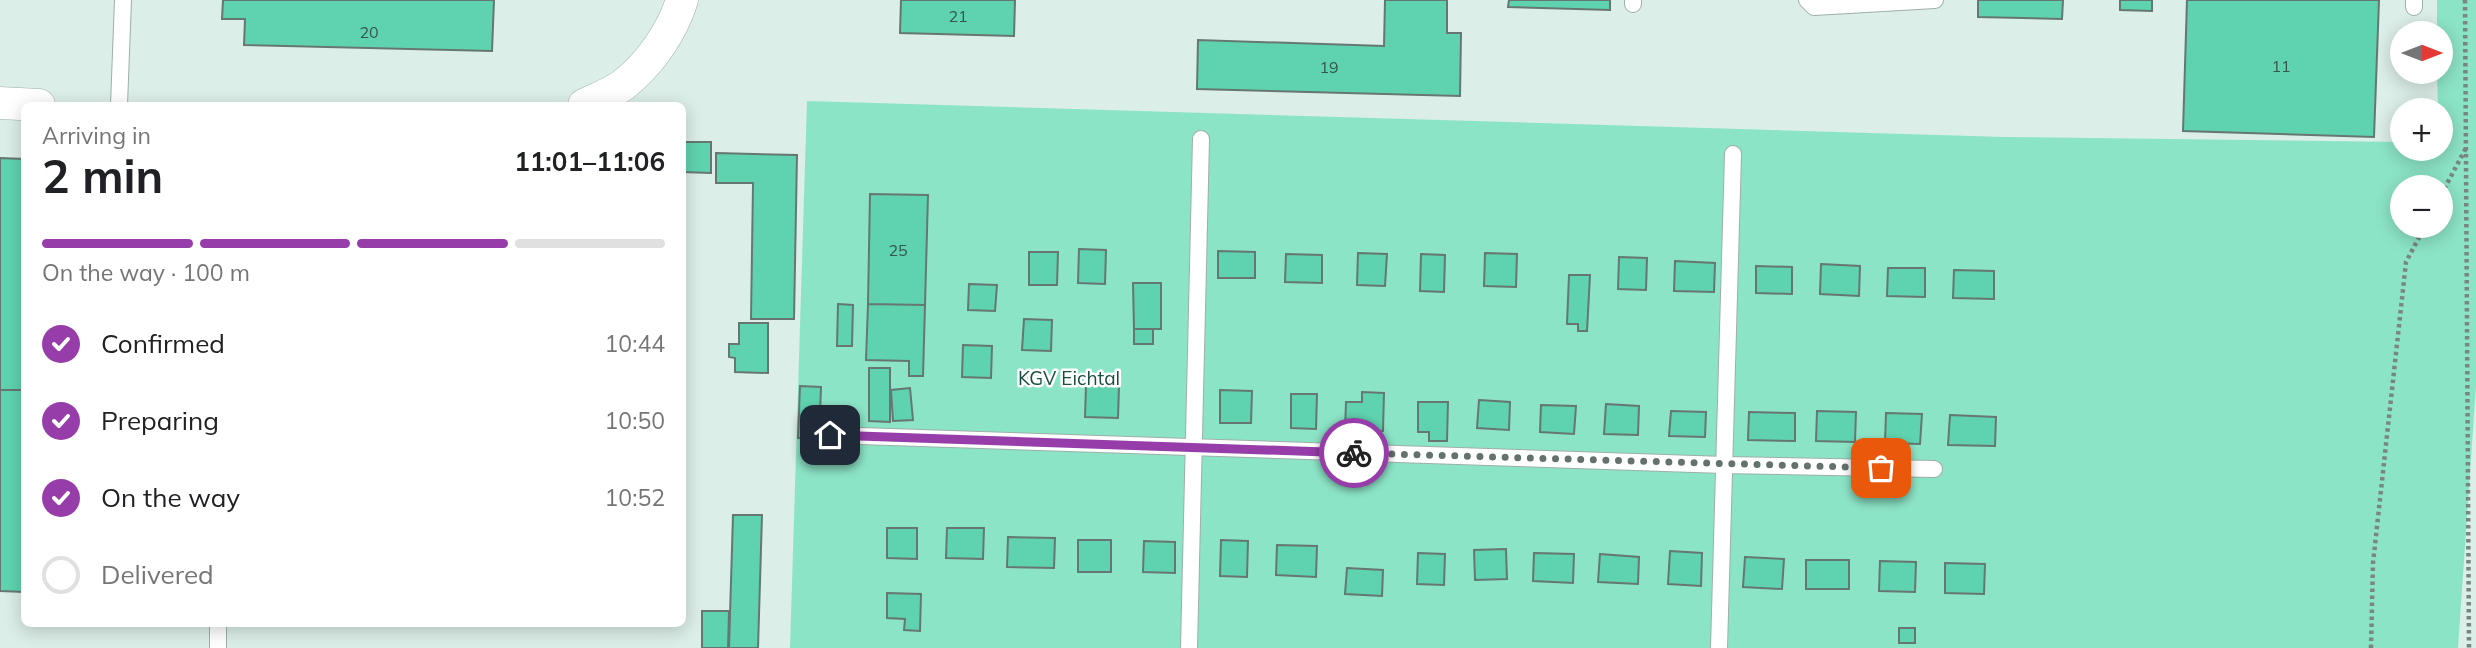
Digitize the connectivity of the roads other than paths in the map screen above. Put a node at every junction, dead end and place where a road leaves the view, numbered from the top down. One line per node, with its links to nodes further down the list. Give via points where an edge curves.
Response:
1 (122, 0): 5 (lane)
2 (682, 0): 6 (street, via 675,22 647,61 622,86)
3 (1807, 0): 4 (lane, via 1814,7)
4 (1935, 0)
5 (119, 102)
6 (590, 102)
7 (0, 103): 8 (street)
8 (21, 104)
9 (1200, 139): 12 (lane)
10 (1733, 154): 13 (lane)
11 (830, 435): 12 (lane)
12 (1193, 448): 13 (lane); 17 (lane)
13 (1724, 465): 14 (lane); 18 (lane)
14 (1934, 469)
15 (218, 627): 16 (lane)
16 (218, 648)
17 (1189, 648)
18 (1719, 648)

